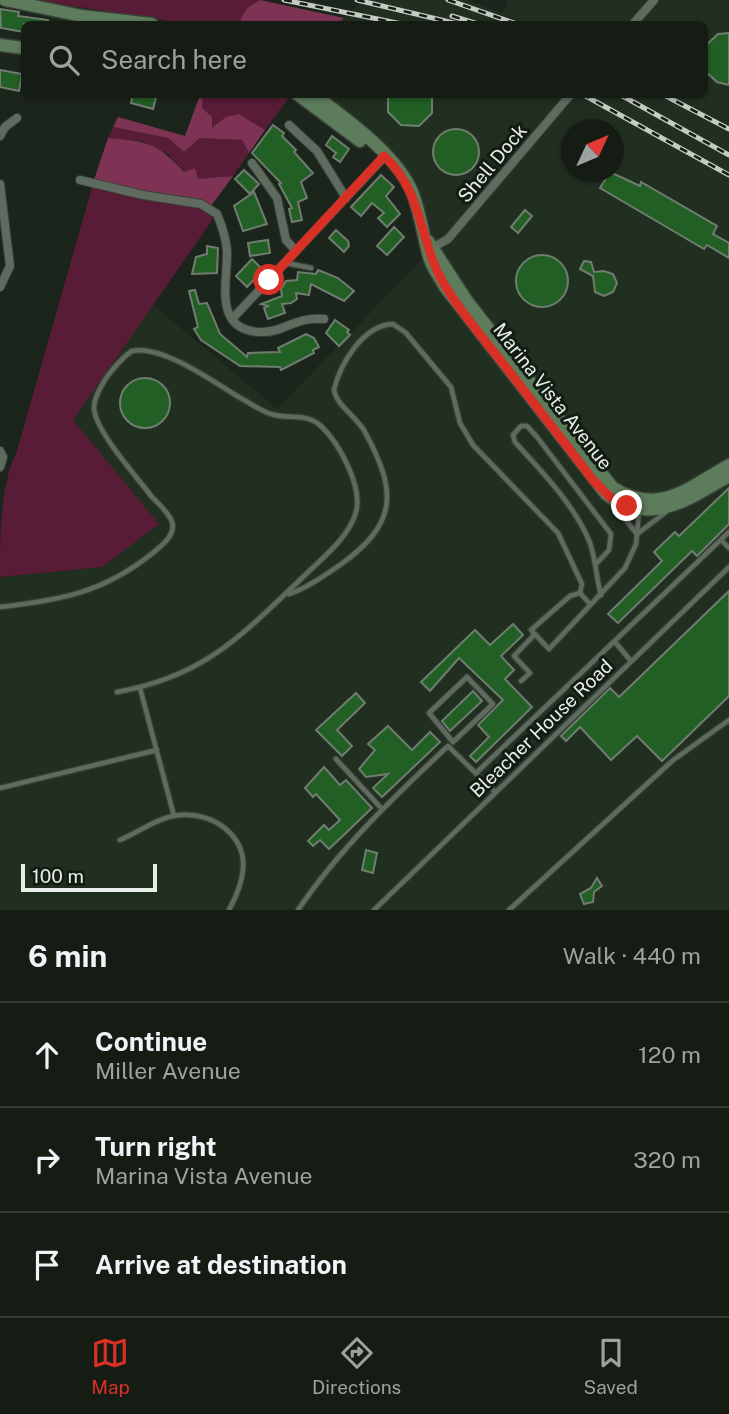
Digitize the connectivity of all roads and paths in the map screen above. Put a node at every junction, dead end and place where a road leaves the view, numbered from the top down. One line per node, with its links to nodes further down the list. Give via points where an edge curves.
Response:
1 (5, 0): 3 (main road)
2 (654, 0): 4 (street)
3 (126, 21)
4 (636, 21)
5 (0, 45): 6 (main road)
6 (21, 48)
7 (304, 98): 13 (main road)
8 (318, 98): 13 (main road, Marina Vista Avenue)
9 (568, 98): 18 (street, Shell Dock, via 448,239)
10 (17, 118): 12 (street)
11 (289, 125): 17 (street, via 323,160)
12 (0, 136)
13 (384, 156): 17 (street); 18 (main road, Marina Vista Avenue, via 404,176)
14 (252, 163): 19 (street, via 277,198 286,240)
15 (80, 180): 24 (street, via 201,204 216,214 227,250 224,300)
16 (0, 184): 22 (street, via 10,266)
17 (346, 198): 19 (street)
18 (430, 244): 30 (main road, Marina Vista Avenue, via 431,261 456,303); 31 (main road, Marina Vista Avenue, via 467,301 605,478)
19 (296, 251): 20 (street)
20 (285, 263): 21 (lane); 24 (street)
21 (311, 268)
22 (2, 271): 23 (street)
23 (0, 287)
24 (233, 318): 25 (street, via 242,327 260,332 296,320)
25 (324, 319)
26 (0, 452): 28 (street, via 4,457)
27 (729, 465): 31 (main road, via 675,496)
28 (0, 467)
29 (729, 476): 32 (main road)
30 (601, 489): 31 (main road, Marina Vista Avenue, via 616,501); 34 (lane)
31 (641, 506): 32 (main road); 34 (lane)
32 (674, 507): 34 (lane)
33 (729, 532): 35 (lane)
34 (637, 534): 40 (lane, via 625,568)
35 (725, 544): 44 (lane)
36 (596, 564): 36 (lane, via 609,550 611,534 537,437 521,426 513,435 515,442 574,515); 40 (lane)
37 (729, 568): 45 (lane, Bleacher House Road)
38 (580, 593): 39 (lane, via 582,584 564,541 473,445 460,423 451,387 407,333 393,324 377,327 362,338 334,390 365,432 384,475 385,518 369,541 343,562); 41 (lane); 43 (lane, via 570,596 531,630)
39 (289, 594): 42 (lane, via 348,530 356,512 356,492 335,444 311,420 269,414 176,362 139,349 124,355 111,372 97,394 94,412 169,516 170,536 111,583); 47 (lane, via 223,651)
40 (601, 595): 41 (lane)
41 (590, 604): 43 (lane, via 549,649)
42 (0, 607)
43 (535, 634): 46 (lane, via 514,656 530,673)
44 (615, 642): 45 (lane); 53 (lane)
45 (631, 661): 55 (lane, Bleacher House Road)
46 (521, 681)
47 (140, 688): 48 (lane); 51 (lane)
48 (117, 692)
49 (729, 720): 62 (lane, via 672,761)
50 (453, 742): 50 (lane, via 493,704 467,677 429,713)
51 (157, 750): 54 (lane); 57 (lane)
52 (336, 759): 56 (lane)
53 (476, 773): 55 (lane); 56 (lane, via 448,746)
54 (0, 788)
55 (495, 792): 61 (lane, Bleacher House Road)
56 (382, 809): 60 (lane)
57 (174, 816): 58 (lane); 59 (lane, via 194,815 217,822 239,846 244,867)
58 (120, 839)
59 (229, 910)
60 (298, 910)
61 (374, 910)
62 (509, 910)

